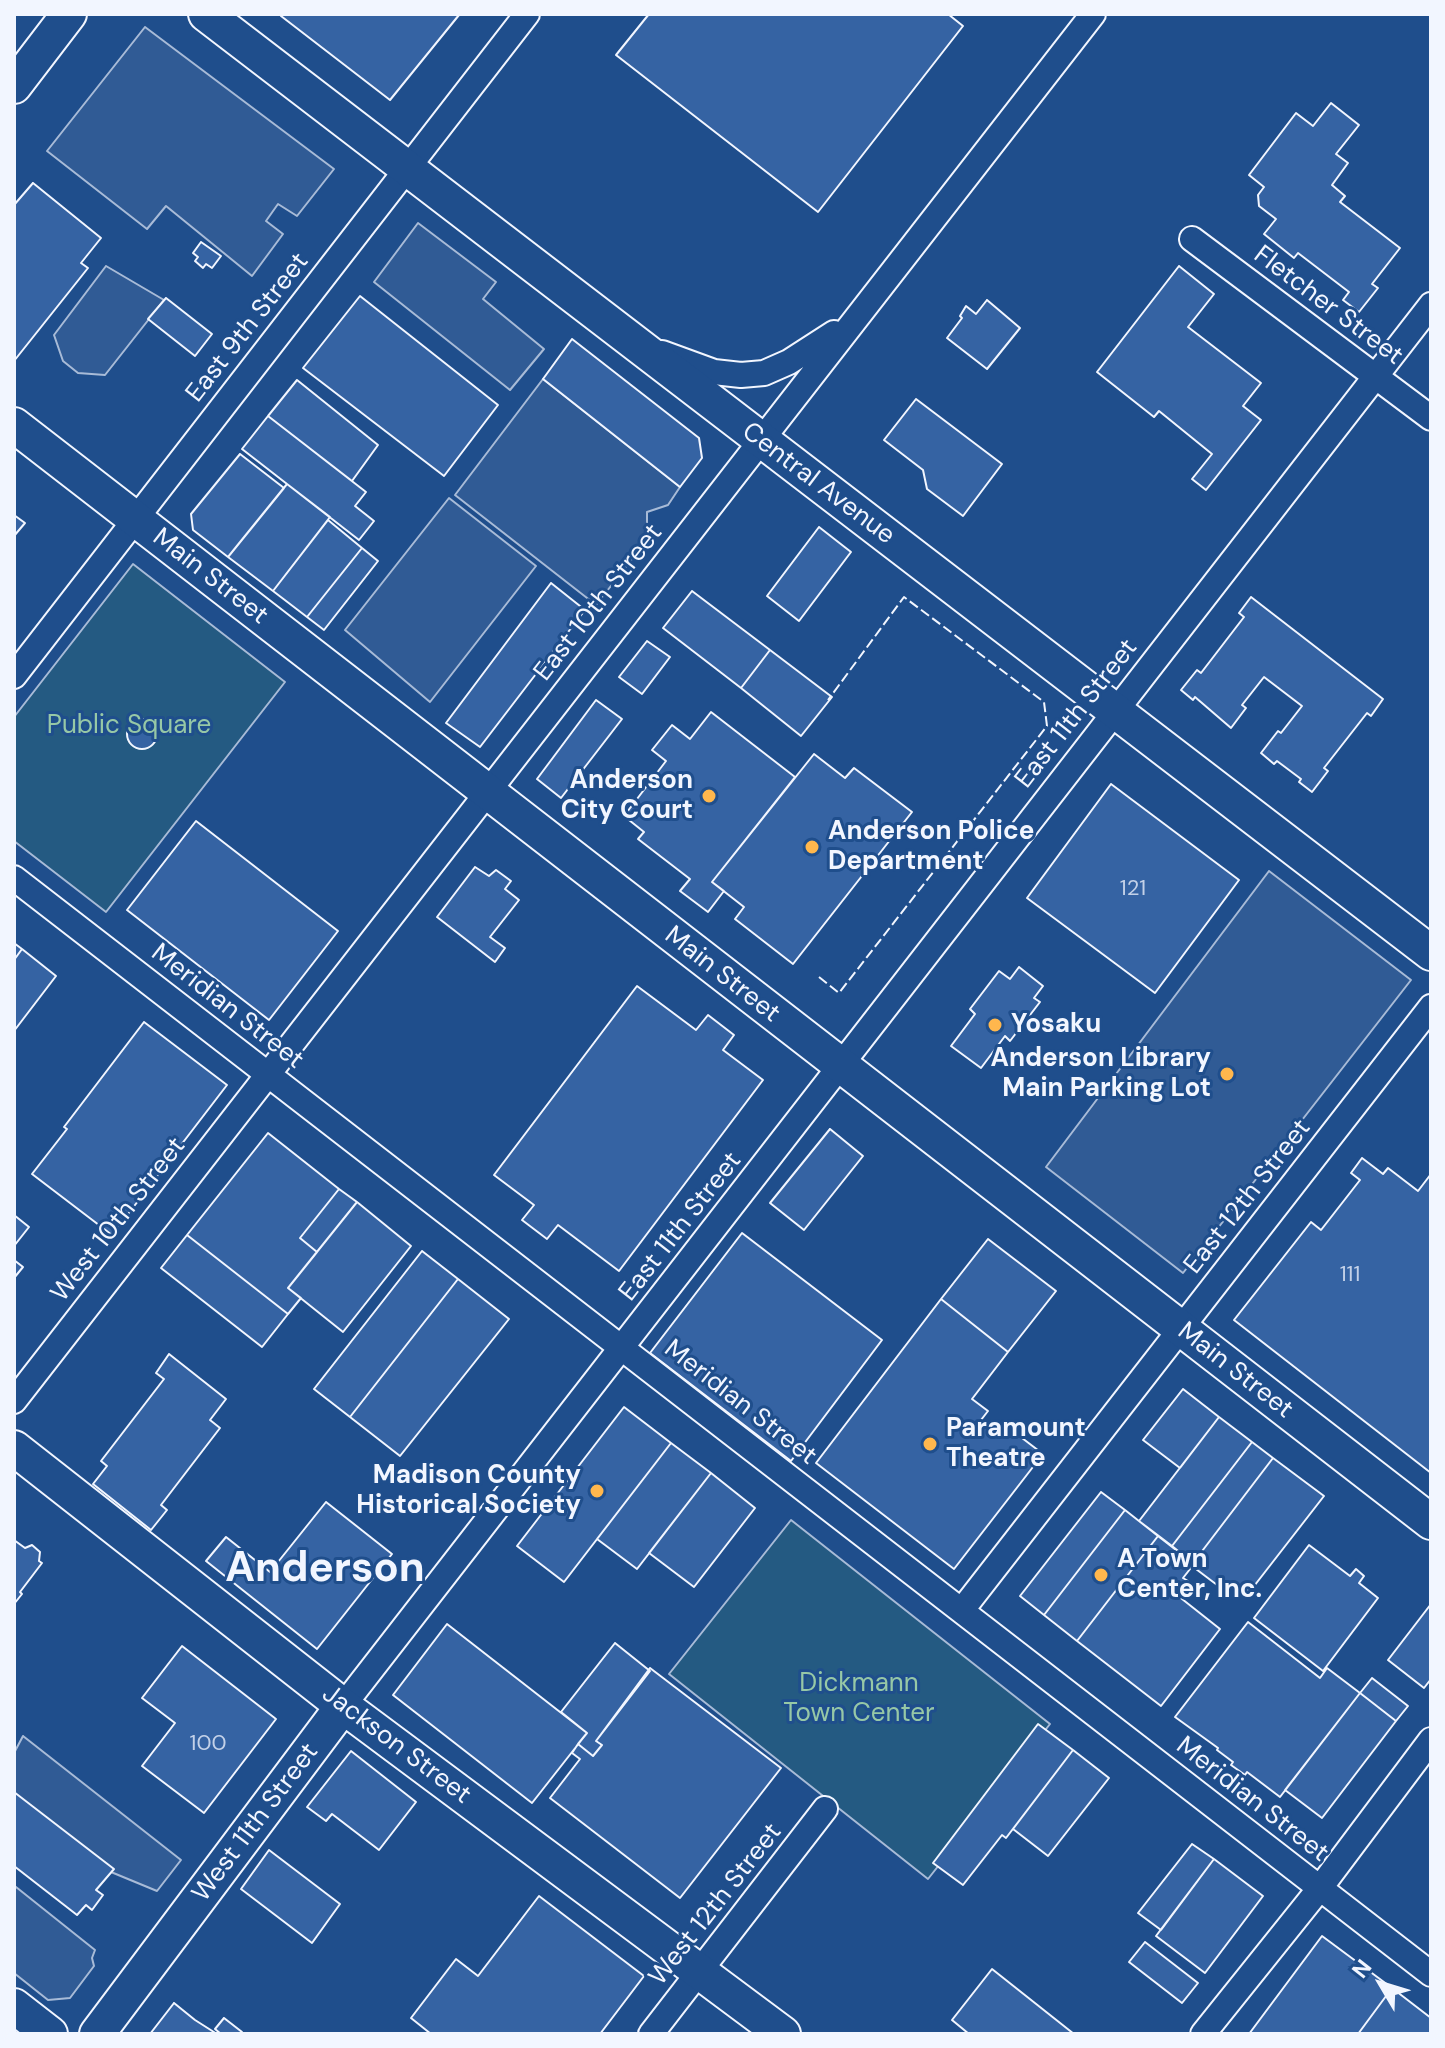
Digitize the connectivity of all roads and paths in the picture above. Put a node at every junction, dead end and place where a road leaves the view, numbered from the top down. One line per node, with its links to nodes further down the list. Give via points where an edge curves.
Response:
1 (69, 14): 5 (street)
2 (206, 14): 6 (street, Central Avenue)
3 (527, 14): 6 (street, East 9th Street)
4 (1080, 18): 8 (street, East 10th Street)
5 (14, 86)
6 (407, 169): 10 (street, Central Avenue); 15 (street, East 9th Street)
7 (1192, 239): 11 (street, Fletcher Street)
8 (876, 293): 10 (street, via 819,345 764,373 714,372); 14 (street, East 10th Street)
9 (1431, 305): 11 (street, East 11th Street)
10 (620, 334): 14 (street, Central Avenue)
11 (1375, 377): 12 (street, Fletcher Street); 17 (street, East 11th Street)
12 (1431, 418)
13 (14, 425): 15 (street, Main Street)
14 (759, 440): 17 (street, Central Avenue); 18 (street, East 10th Street)
15 (135, 519): 16 (street, East 9th Street); 18 (street, Main Street)
16 (14, 676)
17 (1115, 710): 20 (street, Central Avenue); 22 (street, East 11th Street)
18 (487, 792): 22 (street, Main Street); 23 (street, East 10th Street)
19 (14, 878): 23 (street, Meridian Street)
20 (1431, 953)
21 (1431, 1007): 24 (street, East 12th Street)
22 (841, 1067): 24 (street, Main Street); 25 (street, East 11th Street)
23 (268, 1074): 25 (street, Meridian Street); 26 (street, West 10th Street)
24 (1181, 1329): 28 (street, Main Street); 29 (street, East 12th Street)
25 (622, 1348): 29 (street, Meridian Street); 30 (street, West 11th Street)
26 (14, 1401)
27 (14, 1448): 30 (street, Jackson Street)
28 (1431, 1522)
29 (962, 1610): 33 (street, Meridian Street)
30 (343, 1706): 34 (street, Jackson Street); 38 (street, West 11th Street)
31 (1431, 1740): 33 (street)
32 (825, 1809): 34 (street, West 12th Street)
33 (1320, 1888): 35 (street, Meridian Street); 41 (street)
34 (701, 1970): 39 (street, West 12th Street); 40 (street, Jackson Street)
35 (1431, 1974)
36 (14, 2006): 37 (street)
37 (50, 2034)
38 (97, 2034)
39 (651, 2034)
40 (783, 2034)
41 (1203, 2034)

